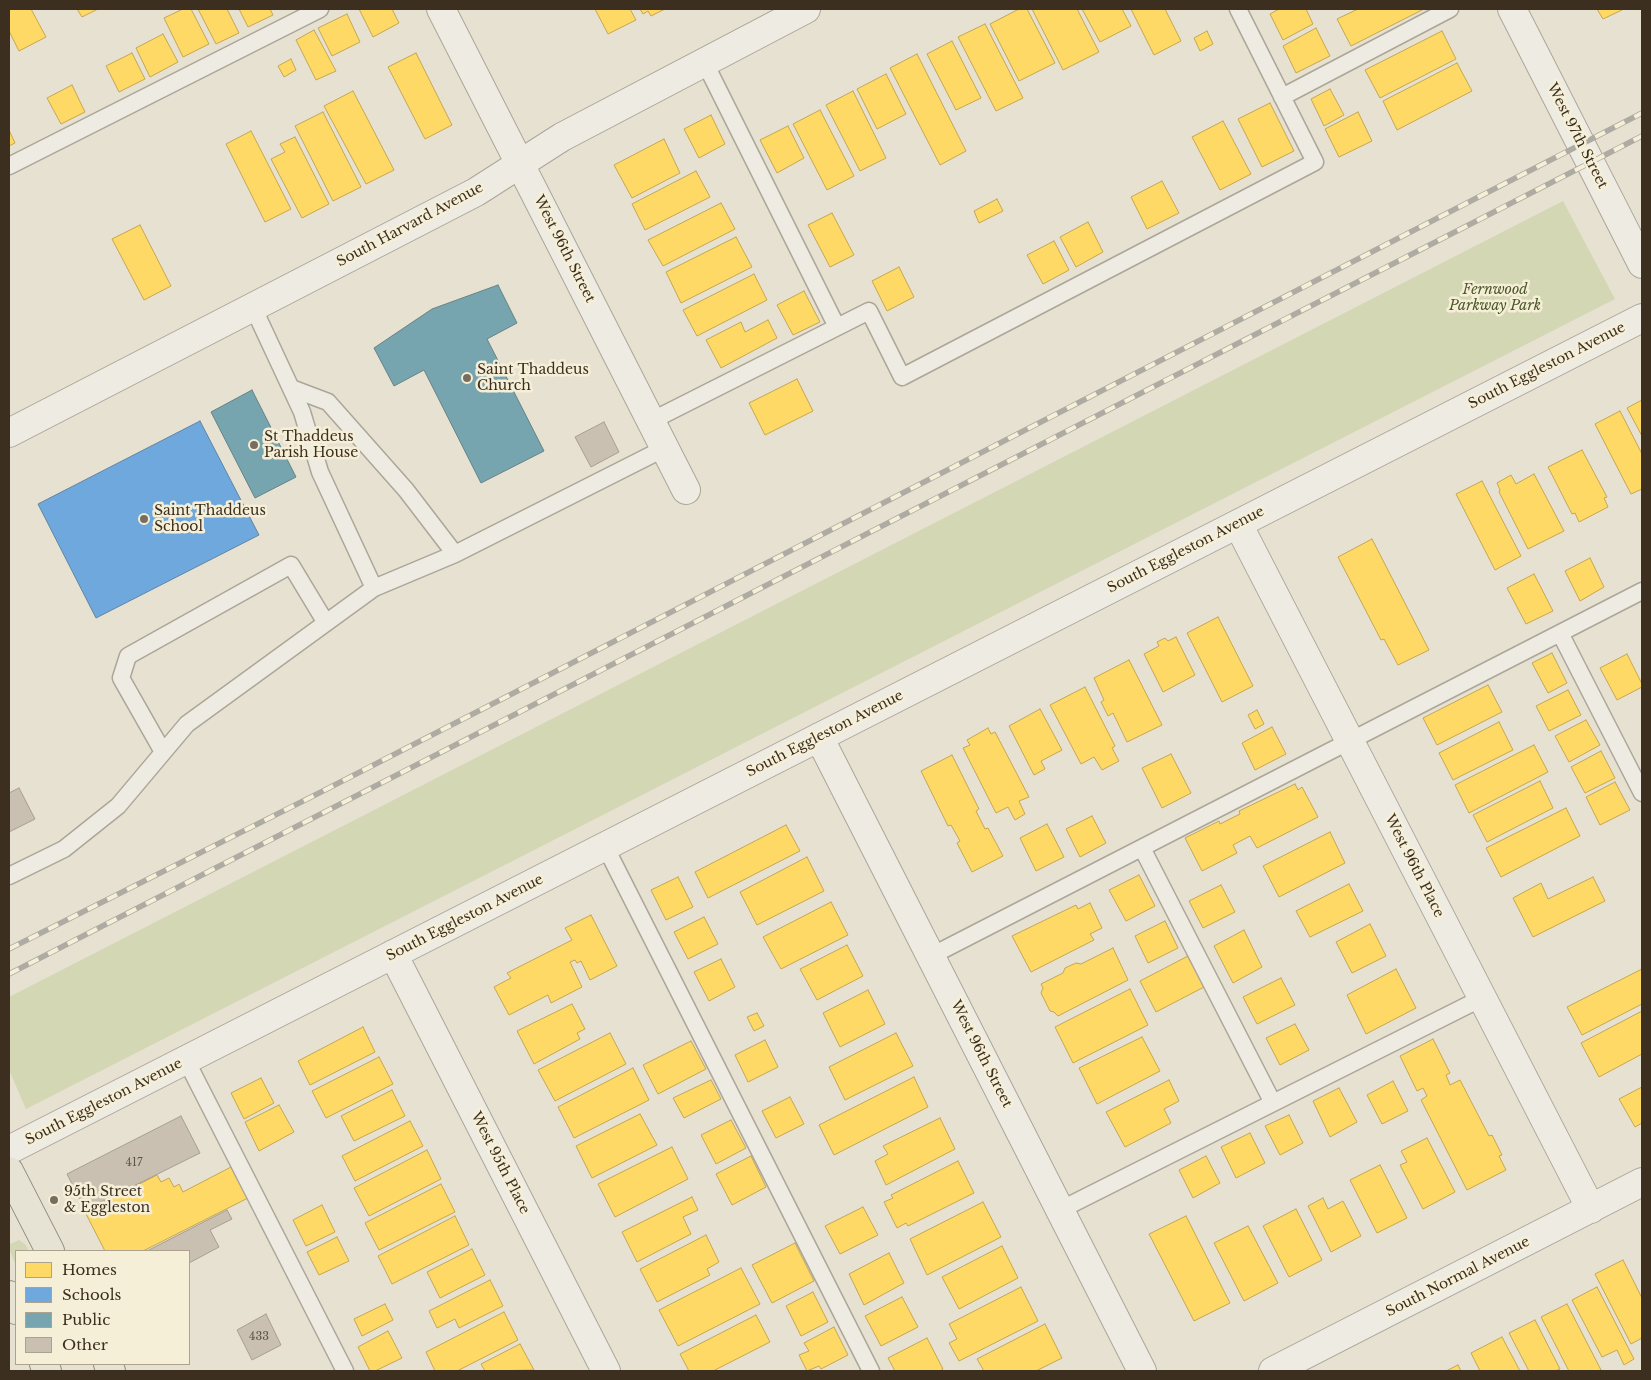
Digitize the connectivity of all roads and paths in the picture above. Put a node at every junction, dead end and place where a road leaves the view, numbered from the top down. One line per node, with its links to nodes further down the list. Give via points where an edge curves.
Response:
1 (320, 9): 10 (lane)
2 (441, 9): 9 (street, West 96th Street)
3 (806, 9): 7 (street, South Harvard Avenue)
4 (1238, 9): 8 (lane)
5 (1450, 9): 8 (lane)
6 (1512, 9): 11 (street, West 97th Street)
7 (704, 61): 9 (street, South Harvard Avenue); 14 (lane)
8 (1282, 97): 14 (lane, via 1315,162 902,377 869,311)
9 (520, 163): 12 (street, South Harvard Avenue, via 476,192); 16 (street, West 96th Street)
10 (9, 166)
11 (1642, 264)
12 (253, 307): 15 (lane); 17 (street, South Harvard Avenue)
13 (1642, 318): 20 (street, South Eggleston Avenue)
14 (837, 327): 16 (lane)
15 (291, 388): 21 (lane, via 328,402 406,490); 22 (lane, via 302,412 320,472)
16 (651, 421): 18 (street, West 96th Street)
17 (9, 433)
18 (665, 448): 19 (street, West 96th Street); 21 (lane)
19 (686, 490)
20 (1238, 524): 26 (street, South Eggleston Avenue); 27 (street, West 96th Place)
21 (455, 554): 22 (lane)
22 (374, 588): 24 (lane)
23 (1642, 591): 25 (lane)
24 (326, 623): 28 (lane, via 187,724); 28 (lane, via 291,565 128,656 121,678)
25 (1560, 633): 27 (lane); 29 (lane)
26 (819, 737): 30 (street, South Eggleston Avenue); 34 (street, West 96th Street)
27 (1350, 741): 31 (lane); 35 (street, West 96th Place)
28 (163, 752): 32 (lane, via 118,806 64,849)
29 (1642, 793)
30 (605, 846): 33 (street, South Eggleston Avenue); 48 (lane)
31 (1142, 848): 34 (lane); 37 (lane)
32 (9, 876)
33 (393, 954): 36 (street, South Eggleston Avenue); 47 (street, West 95th Place)
34 (931, 956): 42 (street, West 96th Street)
35 (1482, 998): 37 (lane); 41 (street, West 96th Place)
36 (186, 1060): 38 (street, South Eggleston Avenue); 46 (lane)
37 (1273, 1103): 42 (lane)
38 (9, 1150)
39 (9, 1171): 43 (main road)
40 (1642, 1182): 41 (street, South Normal Avenue)
41 (1591, 1209): 50 (street, South Normal Avenue)
42 (1060, 1210): 49 (street, West 96th Street)
43 (49, 1250)
44 (9, 1295): 45 (main road)
45 (15, 1308)
46 (344, 1371)
47 (606, 1371)
48 (871, 1371)
49 (1142, 1371)
50 (1273, 1371)

